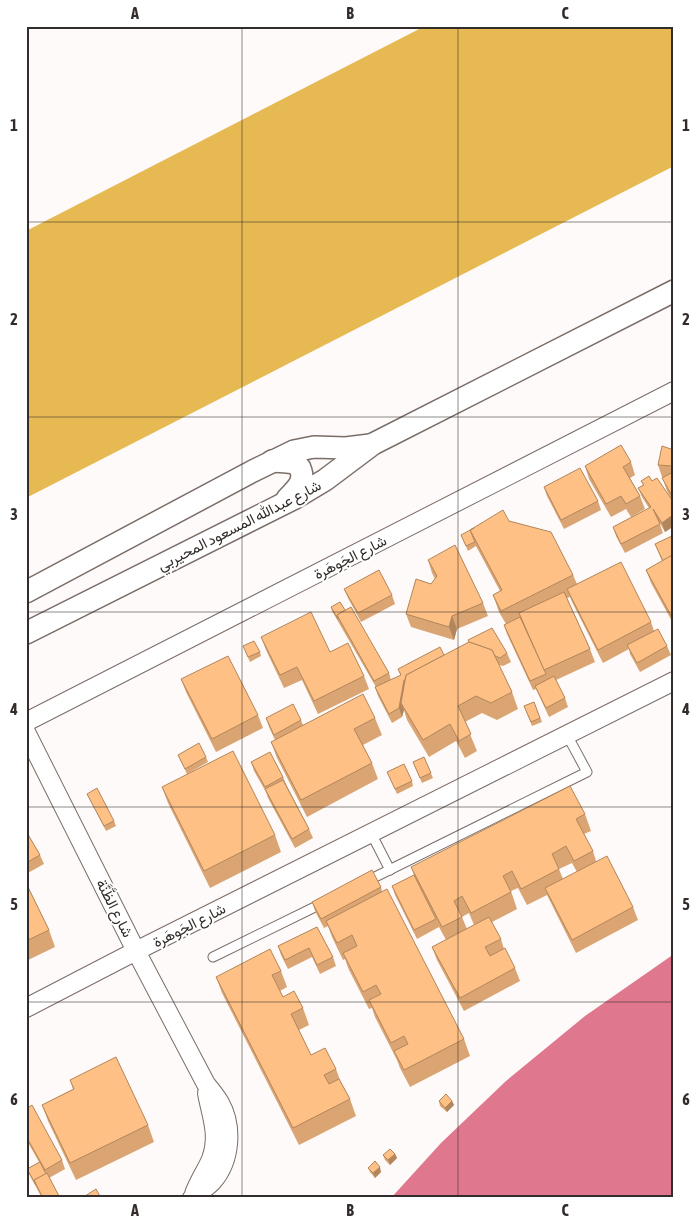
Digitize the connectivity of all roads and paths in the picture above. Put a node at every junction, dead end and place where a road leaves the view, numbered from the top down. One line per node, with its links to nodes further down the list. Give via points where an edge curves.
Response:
1 (674, 291): 3 (street)
2 (674, 391): 9 (street, شارع الجَوهَرة)
3 (373, 444): 4 (street, via 308,448); 5 (street, شارع عبدالله المسعود المحيربي, via 325,480)
4 (272, 462): 5 (street, via 294,463 302,473 299,485); 6 (street)
5 (282, 504): 7 (street, شارع عبدالله المسعود المحيربي)
6 (26, 592)
7 (26, 633)
8 (674, 681): 11 (street, شارع الجَوهَرة)
9 (26, 722)
10 (26, 732): 16 (street, شارع الظَّنَّة)
11 (567, 735): 12 (street, شارع الجَوهَرة); 13 (lane, via 587,772)
12 (371, 833): 13 (lane); 16 (street, شارع الجَوهَرة)
13 (390, 870): 14 (lane)
14 (354, 887)
15 (337, 896): 17 (lane)
16 (136, 951): 18 (street, شارع الجَوهَرة); 19 (street, شارع الظَّنَّة, via 206,1084 214,1120 215,1145)
17 (213, 957)
18 (26, 1008)
19 (192, 1197)

